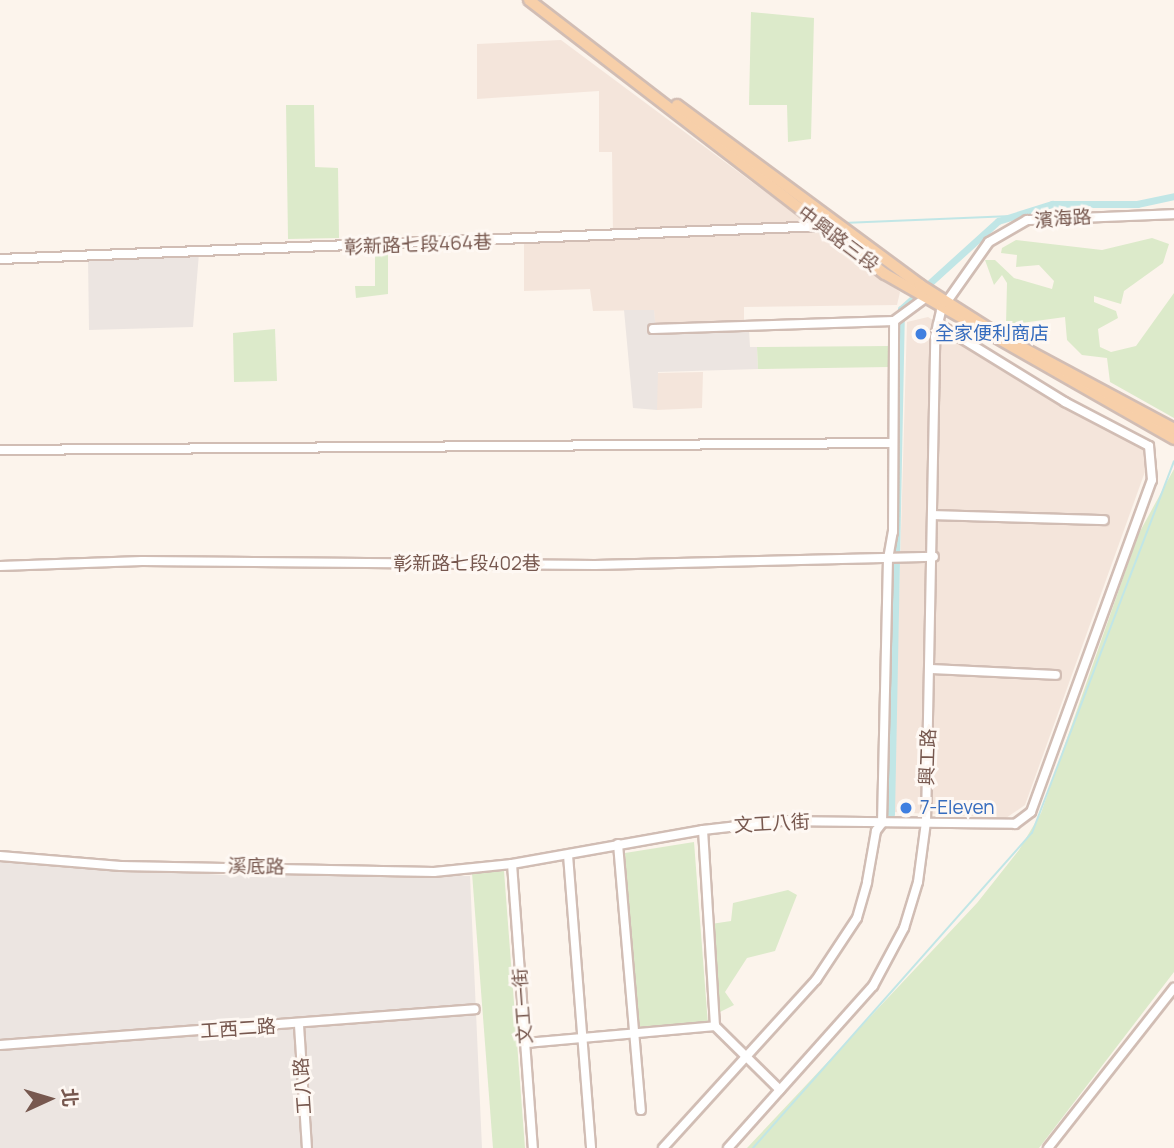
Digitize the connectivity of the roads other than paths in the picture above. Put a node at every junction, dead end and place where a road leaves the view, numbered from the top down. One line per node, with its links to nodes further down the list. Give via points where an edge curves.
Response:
1 (529, 0): 5 (main road, 中興路三段)
2 (539, 0): 4 (main road, 中興路三段)
3 (1174, 214): 8 (street, 濱海路, via 1027,220 989,242)
4 (836, 226): 5 (street, 彰新路七段464巷); 7 (main road, 中興路三段)
5 (821, 227): 6 (street, 彰新路七段464巷); 7 (main road, 中興路三段)
6 (0, 260)
7 (924, 299): 8 (main road, 中興路三段); 9 (street)
8 (944, 306): 10 (street, 興工路); 12 (main road, 中興路三段); 13 (main road, 中興路三段)
9 (897, 320): 11 (street); 14 (street)
10 (938, 324): 16 (street, 興工路); 23 (street, 文工八街, via 1065,402 1149,446 1152,480 1031,813 1003,826)
11 (653, 329)
12 (1174, 429)
13 (1174, 439)
14 (891, 443): 15 (street); 19 (street, via 893,531)
15 (0, 450)
16 (935, 515): 17 (street); 18 (street, 興工路)
17 (1104, 520)
18 (934, 557): 19 (street, 彰新路七段402巷); 21 (street, 興工路)
19 (888, 559): 20 (street, 彰新路七段402巷, via 596,565 142,561); 24 (street)
20 (0, 566)
21 (930, 669): 22 (street); 23 (street, 興工路)
22 (1056, 674)
23 (926, 822): 24 (street, 文工八街); 39 (street, 興工路, via 918,882 886,966 855,1010)
24 (882, 823): 25 (street, 文工八街, via 781,821); 38 (street, via 876,831 857,918 816,980)
25 (703, 830): 26 (street, 文工八街); 33 (street)
26 (618, 844): 27 (street, 文工八街); 34 (street)
27 (568, 855): 29 (street, 文工八街); 35 (street)
28 (0, 856): 29 (street, 溪底路, via 121,866 434,872)
29 (512, 864): 36 (street, 文工一街)
30 (1174, 988): 46 (street)
31 (475, 1009): 32 (street, 工西二路)
32 (299, 1025): 37 (street, 工西二路); 41 (street, 工八路)
33 (715, 1026): 34 (street); 38 (street)
34 (633, 1035): 35 (street); 40 (street)
35 (580, 1041): 36 (street); 43 (street)
36 (526, 1042): 42 (street, 文工一街)
37 (0, 1045)
38 (745, 1058): 39 (street); 44 (street)
39 (780, 1090): 45 (street, 興工路)
40 (641, 1110)
41 (307, 1148)
42 (533, 1148)
43 (591, 1148)
44 (663, 1148)
45 (728, 1148)
46 (1048, 1148)

